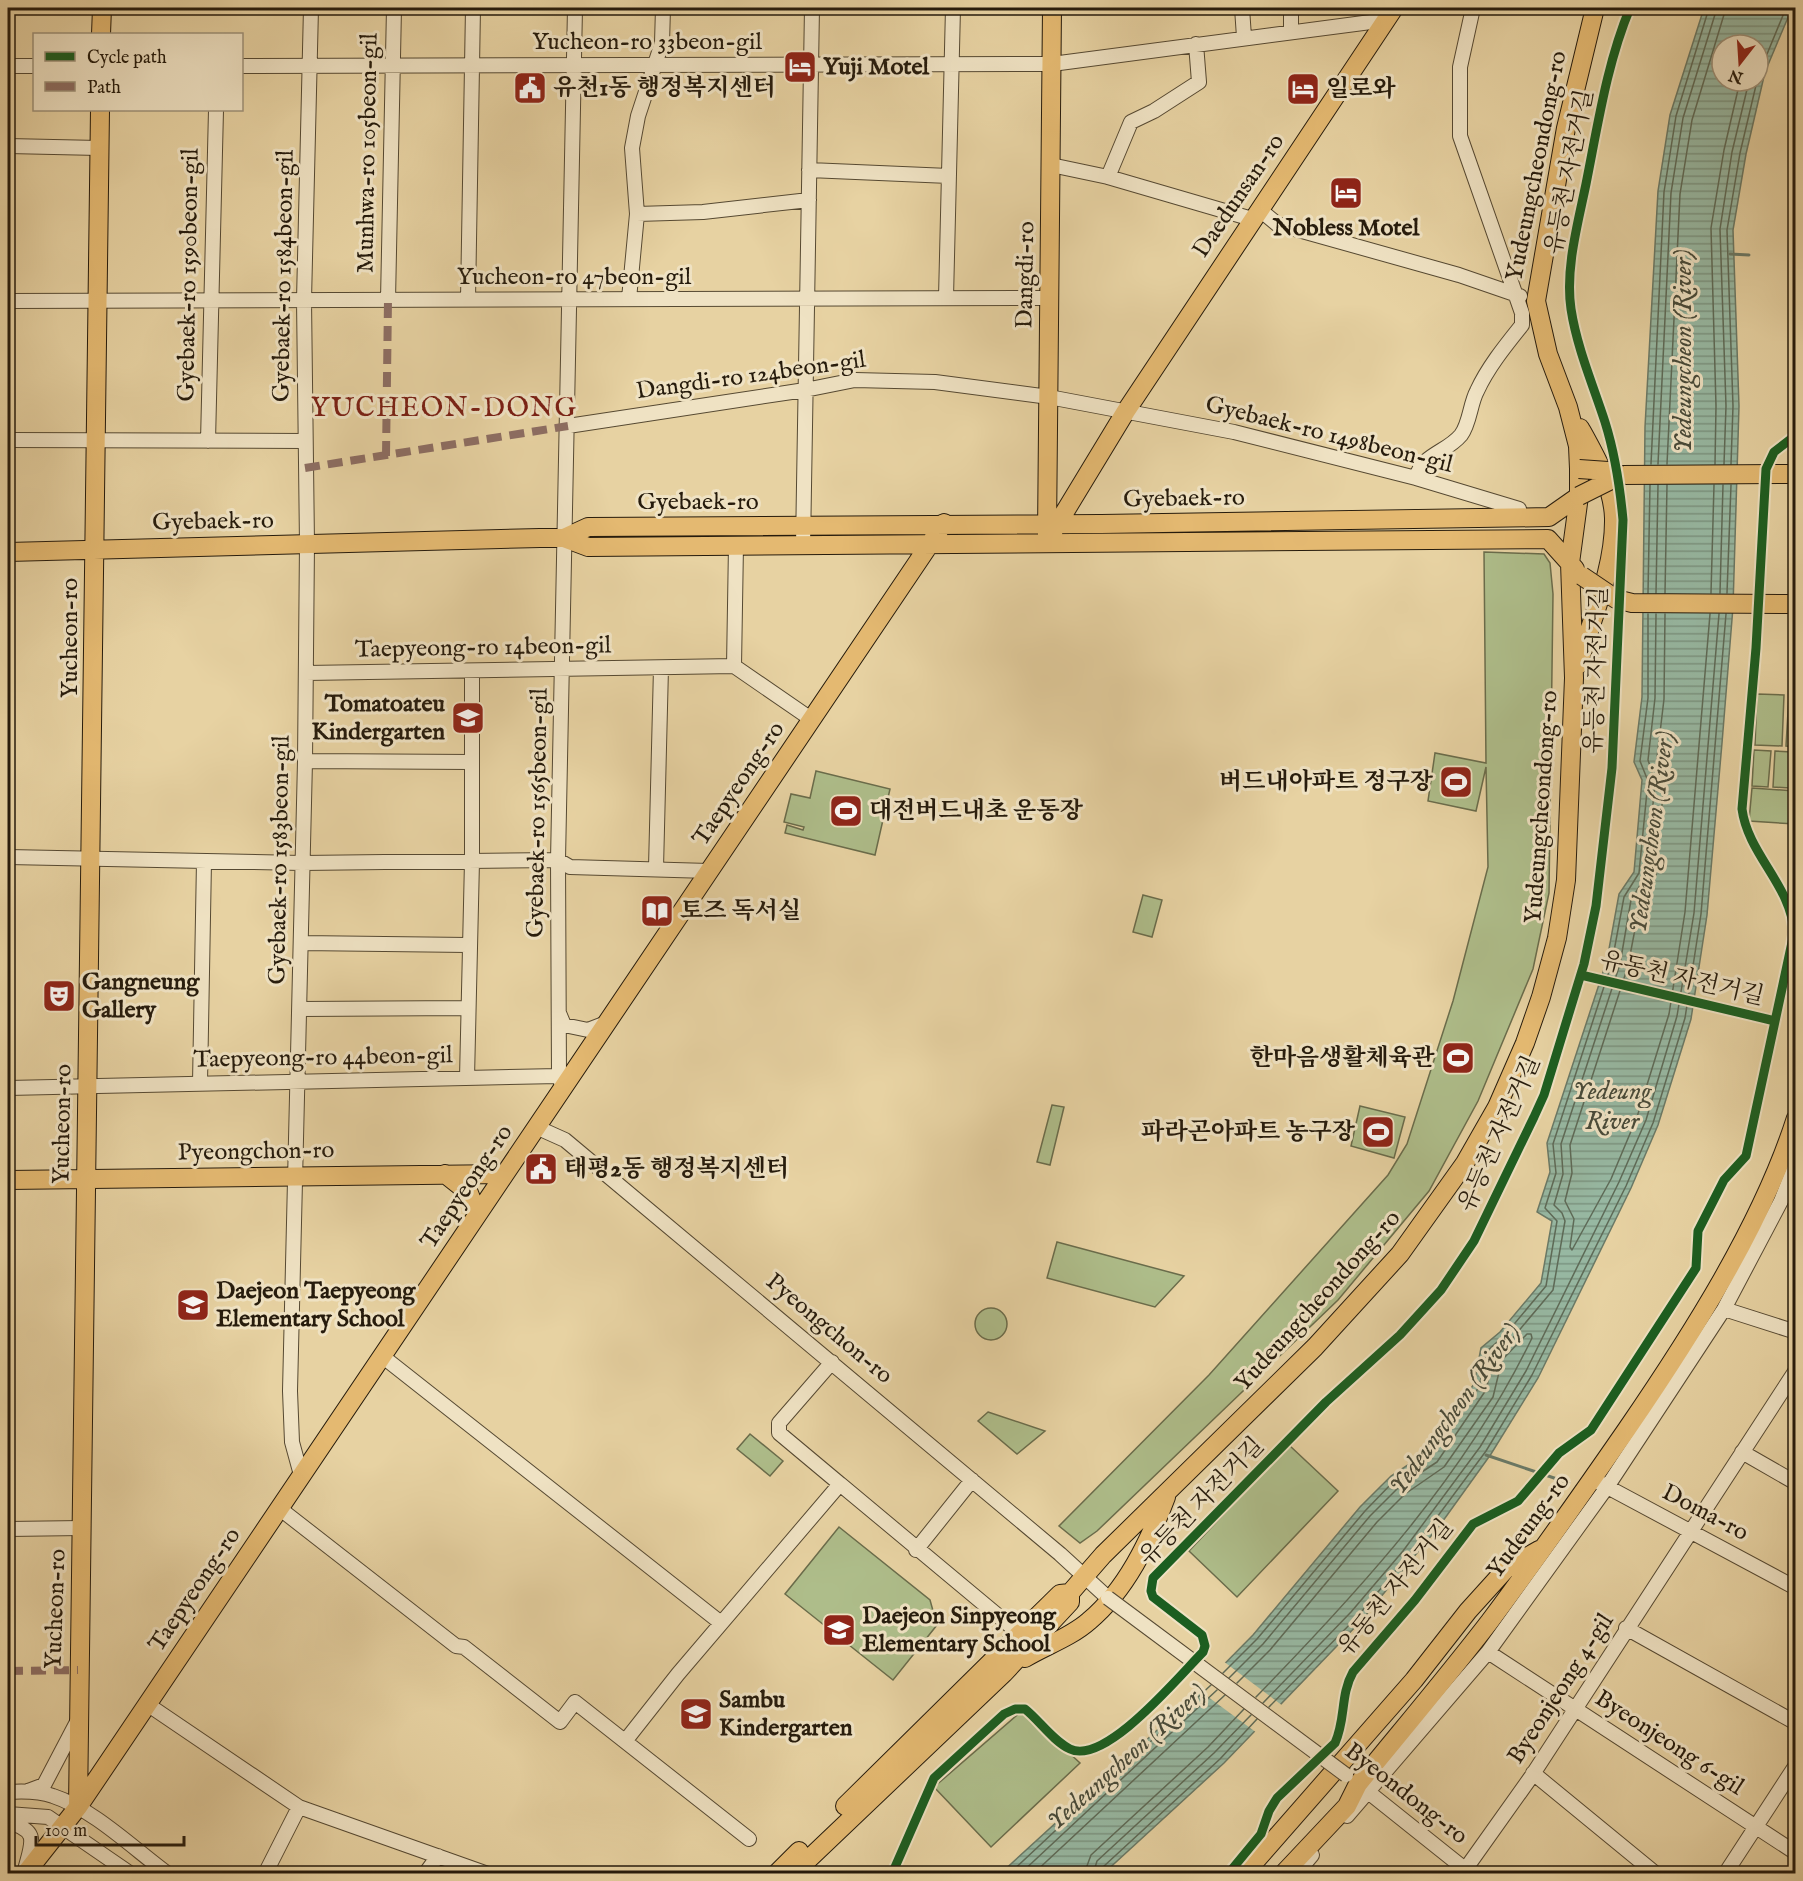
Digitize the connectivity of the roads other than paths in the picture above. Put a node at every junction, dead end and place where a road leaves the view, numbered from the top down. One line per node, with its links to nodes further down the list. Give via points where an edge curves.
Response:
1 (102, 8): 16 (main road)
2 (311, 8): 28 (street, Gyebaek-ro 1584beon-gil)
3 (393, 8): 29 (street, Munhwa-ro 105beon-gil)
4 (473, 8): 21 (street)
5 (575, 8): 22 (street, Gyebaek-ro 1565beon-gil)
6 (663, 8): 23 (street, via 662,43)
7 (812, 8): 24 (street)
8 (953, 8): 19 (street)
9 (1052, 8): 20 (main road, Dangdi-ro)
10 (1242, 8): 17 (street)
11 (1291, 8): 15 (street)
12 (1473, 8): 41 (street, via 1460,67 1460,136)
13 (1595, 8): 53 (main road, Yudeungcheondong-ro, via 1566,128)
14 (1390, 14): 15 (street, Yucheon-ro 33beon-gil); 40 (main road, Daedunsan-ro)
15 (1291, 31): 17 (street, Yucheon-ro 33beon-gil)
16 (101, 33)
17 (1244, 38): 18 (street, Yucheon-ro 33beon-gil)
18 (1196, 44): 20 (street, Yucheon-ro 33beon-gil); 37 (street, via 1199,82 1131,122)
19 (952, 64): 20 (street, Yucheon-ro 33beon-gil); 24 (street, Yucheon-ro 33beon-gil); 36 (street)
20 (1052, 64): 34 (main road, Dangdi-ro)
21 (472, 65): 22 (street, Yucheon-ro 33beon-gil); 29 (street, Yucheon-ro 33beon-gil); 45 (street)
22 (574, 65): 23 (street, Yucheon-ro 33beon-gil); 46 (street, Gyebaek-ro 1565beon-gil)
23 (656, 65): 24 (street, Yucheon-ro 33beon-gil); 39 (street, via 638,116 632,148)
24 (811, 65): 35 (street)
25 (8, 66): 26 (street)
26 (33, 66)
27 (243, 66): 28 (street, Yucheon-ro 33beon-gil)
28 (311, 66): 29 (street, Yucheon-ro 33beon-gil); 50 (street, Gyebaek-ro 1584beon-gil)
29 (393, 66): 51 (street, Munhwa-ro 105beon-gil)
30 (100, 111): 33 (main road, Yucheon-ro)
31 (216, 111): 49 (street, Gyebaek-ro 1590beon-gil)
32 (8, 146): 33 (street)
33 (99, 148): 48 (main road, Yucheon-ro)
34 (1051, 165): 37 (street); 44 (main road, Dangdi-ro)
35 (809, 170): 36 (street); 38 (street)
36 (949, 176): 43 (street)
37 (1108, 177): 40 (street)
38 (809, 200): 39 (street, via 703,212); 42 (street)
39 (637, 214): 47 (street)
40 (1256, 214): 41 (street, via 1276,224); 57 (main road, Daedunsan-ro)
41 (1515, 294): 53 (street); 66 (street, via 1522,325 1477,391 1460,436 1427,458 1419,466)
42 (807, 298): 43 (street, Yucheon-ro 47beon-gil); 47 (street, Yucheon-ro 47beon-gil); 54 (street)
43 (946, 298): 44 (street, Yucheon-ro 47beon-gil)
44 (1050, 298): 55 (main road, Dangdi-ro)
45 (468, 299): 46 (street, Yucheon-ro 47beon-gil); 51 (street, Yucheon-ro 47beon-gil)
46 (570, 299): 47 (street, Yucheon-ro 47beon-gil); 58 (street, Gyebaek-ro 1565beon-gil)
47 (629, 299)
48 (97, 300): 49 (street, Yucheon-ro 47beon-gil); 52 (street, Yucheon-ro 47beon-gil); 62 (main road, Yucheon-ro)
49 (211, 300): 50 (street, Yucheon-ro 47beon-gil); 60 (street, Gyebaek-ro 1590beon-gil)
50 (304, 300): 51 (street, Yucheon-ro 47beon-gil); 61 (street, Gyebaek-ro 1584beon-gil)
51 (388, 300)
52 (8, 301)
53 (1536, 301): 56 (main road, Yudeungcheondong-ro, via 1548,354)
54 (805, 390): 55 (street, Dangdi-ro 124beon-gil, via 855,380 935,382); 58 (street, Dangdi-ro 124beon-gil); 71 (street)
55 (1049, 397): 57 (street); 70 (main road, Dangdi-ro)
56 (1568, 407): 63 (main road, Yudeungcheondong-ro, via 1578,446); 87 (main road, via 1606,482 1614,516 1612,546)
57 (1126, 411): 66 (street, Gyebaek-ro 1498beon-gil, via 1234,432); 70 (main road, Daedunsan-ro)
58 (568, 426): 72 (street, Gyebaek-ro 1565beon-gil)
59 (8, 440): 62 (street)
60 (208, 441): 61 (street); 62 (street)
61 (305, 441): 74 (street, Gyebaek-ro 1584beon-gil)
62 (95, 442): 78 (main road, Yucheon-ro)
63 (1579, 469): 65 (main road, bridge); 67 (main road, Yudeungcheondong-ro)
64 (1796, 474): 65 (main road, Gyebaek-ro)
65 (1621, 475): 67 (main road, Gyebaek-ro, bridge)
66 (1416, 478): 68 (street, Gyebaek-ro 1498beon-gil)
67 (1579, 496): 70 (main road, Gyebaek-ro, via 1549,517); 80 (main road, Yudeungcheondong-ro)
68 (1519, 509)
69 (944, 523): 70 (main road, Gyebaek-ro); 71 (main road, Gyebaek-ro); 77 (main road, Taepyeong-ro)
70 (1052, 524): 73 (main road, Dangdi-ro)
71 (804, 525): 72 (main road, Gyebaek-ro, via 588,527); 76 (street)
72 (564, 538): 74 (main road, Gyebaek-ro); 75 (main road, Gyebaek-ro, via 588,546); 84 (street, Gyebaek-ro 1565beon-gil)
73 (1046, 542): 77 (main road, Gyebaek-ro); 80 (main road, Gyebaek-ro, via 1548,539)
74 (307, 544): 78 (main road, Gyebaek-ro); 86 (street, Gyebaek-ro 1583beon-gil)
75 (736, 545): 76 (main road, Gyebaek-ro); 82 (street, Gyebaek-ro)
76 (803, 546): 77 (main road, Gyebaek-ro)
77 (928, 546): 88 (main road, Taepyeong-ro)
78 (93, 549): 79 (main road, Gyebaek-ro); 92 (main road, Yucheon-ro)
79 (8, 552)
80 (1576, 570): 81 (main road, Gyebaek-ro, bridge, via 1616,599 1632,603); 87 (main road, Yudeungcheondong-ro)
81 (1796, 604)
82 (734, 666): 83 (street, Taepyeong-ro 14beon-gil); 88 (street)
83 (660, 668): 84 (street, Taepyeong-ro 14beon-gil); 97 (street)
84 (563, 669): 85 (street, Taepyeong-ro 14beon-gil); 93 (street, Gyebaek-ro 1565beon-gil)
85 (472, 670): 86 (street, Taepyeong-ro 14beon-gil); 90 (street)
86 (306, 673): 89 (street, Gyebaek-ro 1583beon-gil)
87 (1574, 678): 133 (main road, Yudeungcheondong-ro, via 1566,880 1557,938 1529,1034 1497,1107 1465,1163 1400,1254 1315,1347)
88 (812, 719): 98 (main road, Taepyeong-ro)
89 (305, 761): 90 (street); 96 (street, Gyebaek-ro 1583beon-gil)
90 (471, 762): 95 (street)
91 (8, 857): 92 (street)
92 (91, 859): 94 (street); 109 (main road, Yucheon-ro)
93 (558, 860): 95 (street); 97 (street, via 570,867); 103 (street, Gyebaek-ro 1565beon-gil)
94 (204, 861): 96 (street); 108 (street)
95 (472, 861): 96 (street); 100 (street)
96 (302, 863): 99 (street, Gyebaek-ro 1583beon-gil)
97 (656, 868): 98 (street)
98 (709, 871): 104 (main road, Taepyeong-ro)
99 (301, 943): 100 (street); 102 (street, Gyebaek-ro 1583beon-gil)
100 (468, 945): 101 (street)
101 (468, 1008): 102 (street); 105 (street)
102 (300, 1010): 106 (street, Gyebaek-ro 1583beon-gil)
103 (559, 1014): 104 (street, via 564,1025 588,1030); 107 (street, Gyebaek-ro 1565beon-gil)
104 (606, 1023): 107 (main road, Taepyeong-ro)
105 (467, 1078): 106 (street, Taepyeong-ro 44beon-gil); 107 (street, Taepyeong-ro 44beon-gil)
106 (298, 1082): 108 (street, Taepyeong-ro 44beon-gil); 116 (street, Gyebaek-ro 1583beon-gil)
107 (561, 1082): 112 (main road, Taepyeong-ro)
108 (200, 1083): 109 (street, Taepyeong-ro 44beon-gil)
109 (88, 1086): 110 (street, Taepyeong-ro 44beon-gil); 117 (main road, Yucheon-ro)
110 (8, 1088)
111 (1796, 1118): 119 (main road, Yudeung-ro)
112 (536, 1127): 115 (main road, Taepyeong-ro); 125 (street, Pyeongchon-ro, via 565,1140)
113 (1796, 1162): 119 (street)
114 (445, 1174): 115 (main road, Pyeongchon-ro); 116 (main road, Pyeongchon-ro); 121 (main road, via 469,1193)
115 (505, 1174): 121 (main road, Taepyeong-ro)
116 (293, 1176): 117 (main road, Pyeongchon-ro); 128 (street, Gyebaek-ro 1583beon-gil, via 290,1390 292,1442)
117 (86, 1178): 118 (main road, Pyeongchon-ro); 136 (main road, Yucheon-ro)
118 (8, 1180)
119 (1772, 1199): 120 (street); 122 (street); 130 (main road, Yudeung-ro)
120 (1796, 1206)
121 (477, 1214): 124 (main road, Taepyeong-ro)
122 (1724, 1309): 123 (street); 130 (street)
123 (1796, 1332)
124 (382, 1356): 128 (main road, Taepyeong-ro); 143 (street)
125 (832, 1362): 129 (street, Pyeongchon-ro); 132 (street, via 779,1423 779,1433)
126 (1796, 1370): 127 (street, Byeonjeong 4-gil)
127 (1742, 1452): 131 (street); 137 (street, Byeonjeong 4-gil)
128 (301, 1475): 134 (main road, Taepyeong-ro)
129 (972, 1480): 139 (street); 140 (street, Pyeongchon-ro)
130 (1600, 1483): 137 (street, Doma-ro); 138 (main road, Yudeung-ro); 146 (street)
131 (1796, 1483)
132 (840, 1484): 139 (street); 143 (street)
133 (1168, 1493): 140 (main road, Yudeungcheondong-ro); 147 (main road, via 1139,1557 1110,1600 1088,1623)
134 (279, 1508): 148 (main road, Taepyeong-ro); 152 (street, via 560,1722 575,1702)
135 (8, 1528): 136 (street)
136 (82, 1528): 150 (main road, Yucheon-ro)
137 (1690, 1530): 141 (street, Doma-ro); 144 (street, Byeonjeong 4-gil)
138 (1546, 1546): 155 (main road, Yudeung-ro); 177 (main road, via 1506,1569)
139 (916, 1550): 145 (street)
140 (1085, 1576): 142 (main road, Yudeungcheondong-ro); 155 (street, Byeondong-ro, bridge, via 1108,1598)
141 (1796, 1588)
142 (1071, 1593): 145 (main road, Yudeungcheondong-ro, via 1060,1594); 147 (main road, Yudeungcheondong-ro, via 1070,1602)
143 (720, 1623): 152 (street)
144 (1626, 1628): 149 (street, Byeonjeong 4-gil); 151 (street)
145 (1020, 1634): 175 (main road, Yudeungcheondong-ro)
146 (1488, 1652): 149 (street, Byeonjeong 6-gil); 155 (street)
147 (1004, 1673): 176 (main road, Yudeungcheondong-ro)
148 (147, 1704): 158 (main road, Taepyeong-ro); 159 (street)
149 (1575, 1709): 154 (street, Byeonjeong 4-gil); 163 (street, Byeonjeong 6-gil)
150 (77, 1722): 156 (street, via 44,1785); 158 (main road, Yucheon-ro)
151 (1796, 1723)
152 (626, 1740): 164 (street)
153 (1796, 1765): 163 (street)
154 (1533, 1773): 168 (street, Byeonjeong 4-gil); 179 (street)
155 (1358, 1783): 167 (main road, Yudeung-ro, via 1347,1806); 168 (street, Byeondong-ro); 178 (main road, Yudeung-ro)
156 (28, 1791): 157 (street); 158 (street)
157 (8, 1792)
158 (78, 1807): 162 (main road, Taepyeong-ro); 171 (street)
159 (299, 1808): 166 (street); 172 (street)
160 (8, 1814): 162 (street, via 48,1817)
161 (8, 1822): 169 (street, via 29,1832 32,1844)
162 (62, 1826): 169 (main road, Taepyeong-ro); 170 (street)
163 (1755, 1826): 165 (street, Byeonjeong 6-gil); 180 (street)
164 (749, 1839)
165 (1796, 1853)
166 (438, 1856): 173 (street); 174 (street)
167 (1296, 1872)
168 (1466, 1872)
169 (25, 1874)
170 (131, 1874)
171 (168, 1874)
172 (266, 1874)
173 (424, 1874)
174 (488, 1874)
175 (776, 1874)
176 (793, 1874)
177 (1244, 1874)
178 (1271, 1874)
179 (1656, 1874)
180 (1725, 1874)

